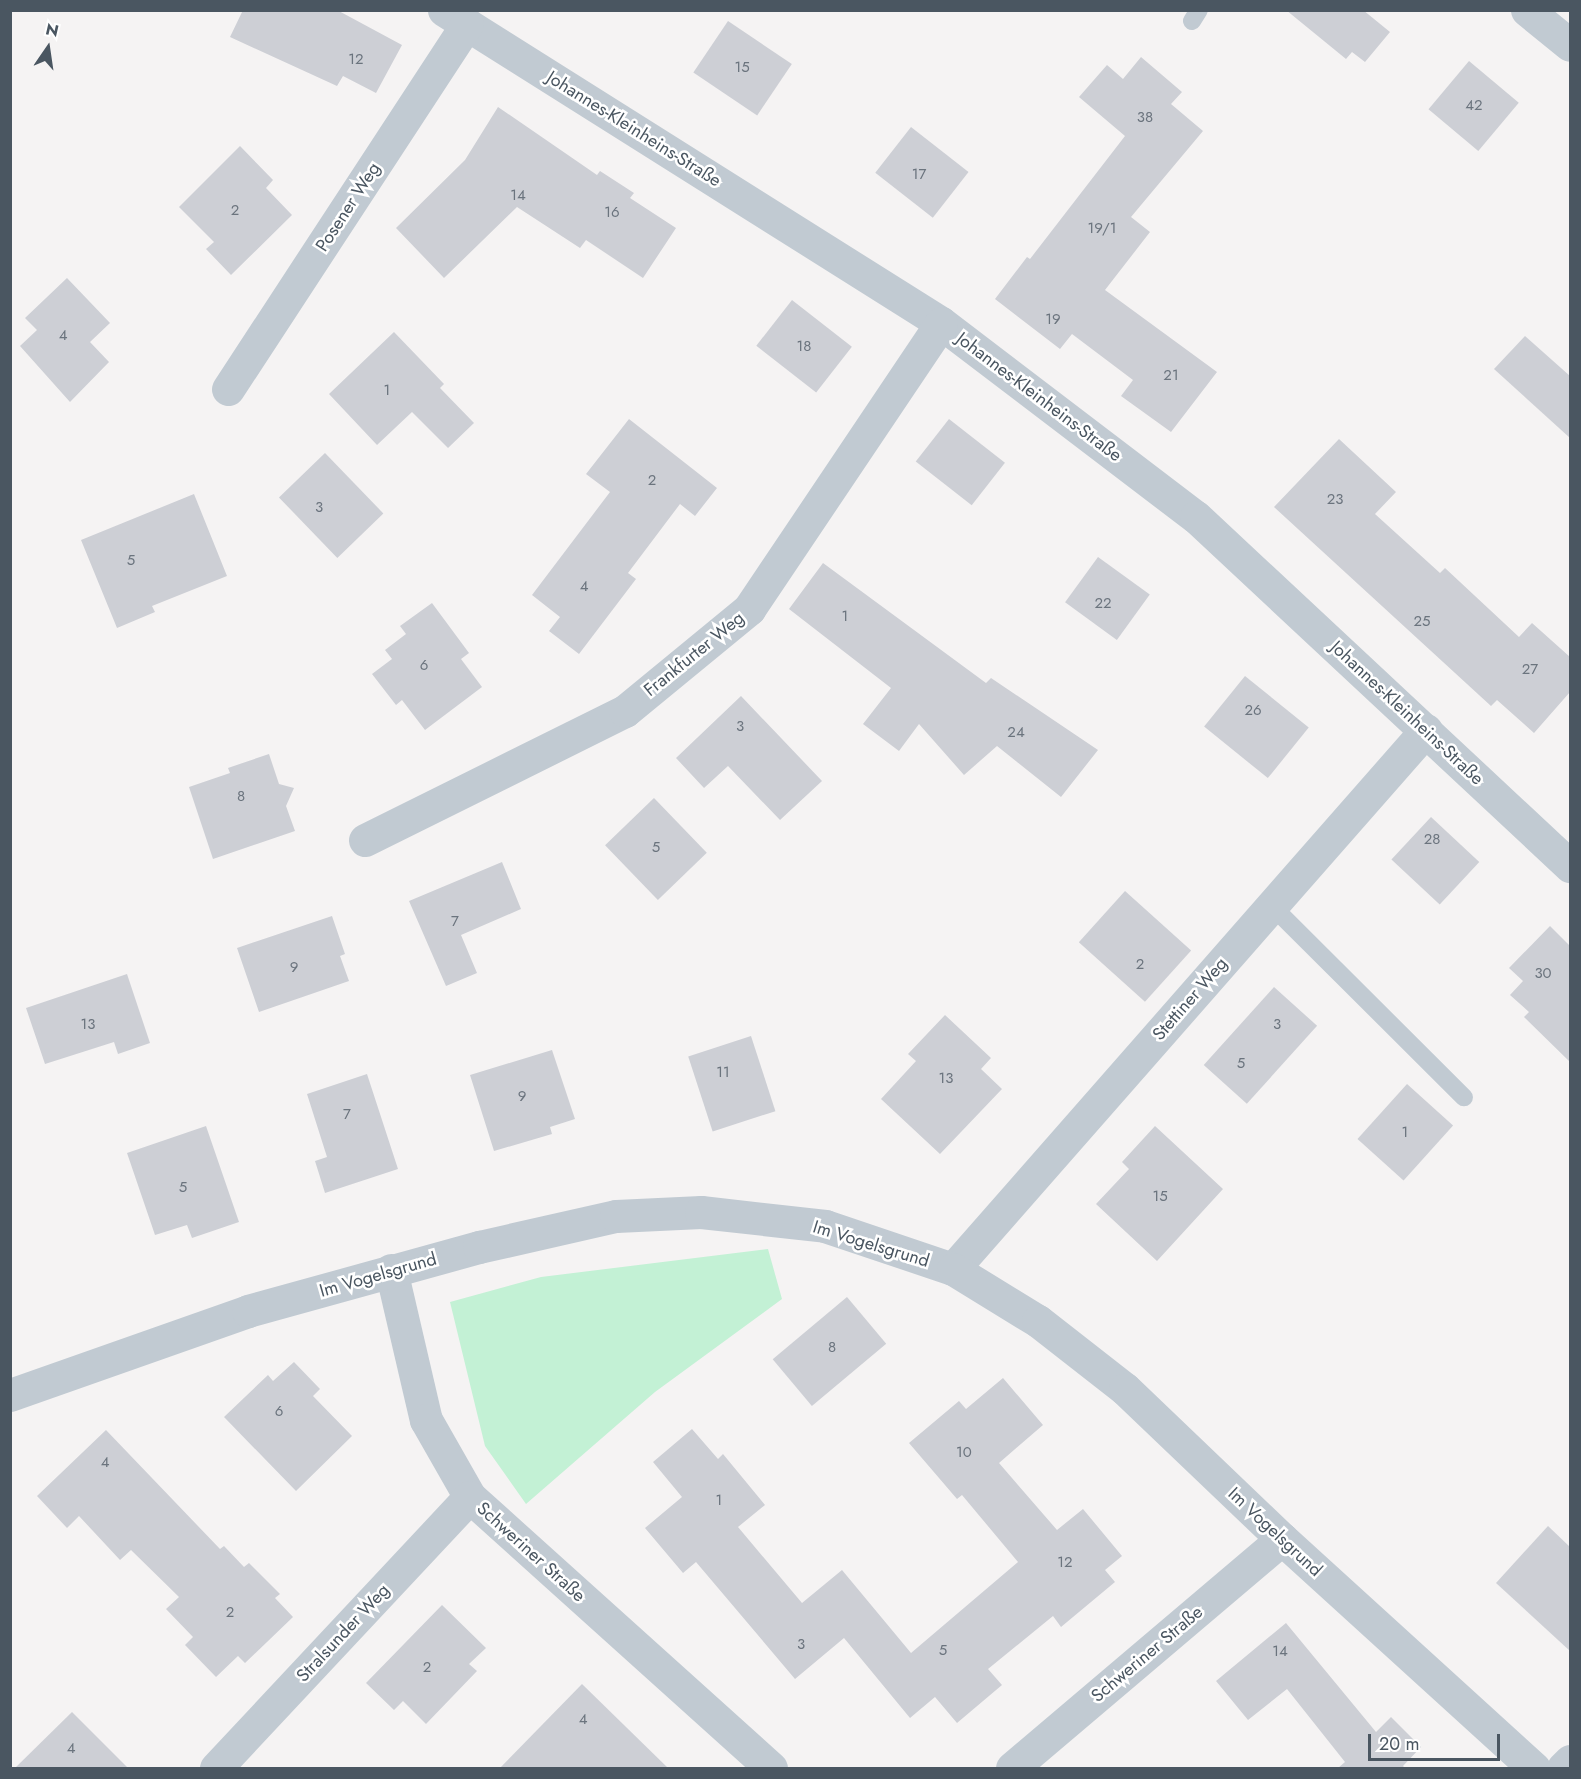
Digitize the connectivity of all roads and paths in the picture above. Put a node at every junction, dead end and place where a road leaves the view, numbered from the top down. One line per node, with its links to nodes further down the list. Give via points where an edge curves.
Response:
1 (1527, 10): 3 (street)
2 (456, 17): 4 (street, Johannes-Kleinheins-Straße); 5 (street, Posener Weg)
3 (1570, 45)
4 (941, 323): 6 (street, Johannes-Kleinheins-Straße, via 1196,517); 7 (street, Frankfurter Weg, via 749,609 625,711)
5 (228, 389)
6 (1426, 730): 8 (street, Johannes-Kleinheins-Straße); 9 (street, Stettiner Weg)
7 (365, 840)
8 (1570, 866)
9 (1272, 906): 10 (lane); 11 (street, Stettiner Weg)
10 (1464, 1097)
11 (953, 1269): 12 (street, Im Vogelsgrund, via 825,1226 701,1212 616,1216); 15 (street, Im Vogelsgrund, via 1038,1321 1125,1389)
12 (392, 1270): 13 (street, Im Vogelsgrund, via 248,1311); 14 (street, Schweriner Straße, via 426,1419)
13 (10, 1395)
14 (470, 1497): 17 (street, Stralsunder Weg); 18 (street, Schweriner Straße)
15 (1282, 1539): 19 (street, Schweriner Straße); 20 (street, Im Vogelsgrund)
16 (1570, 1761): 21 (street)
17 (216, 1768)
18 (771, 1768)
19 (1012, 1768)
20 (1534, 1768)
21 (1563, 1768)

